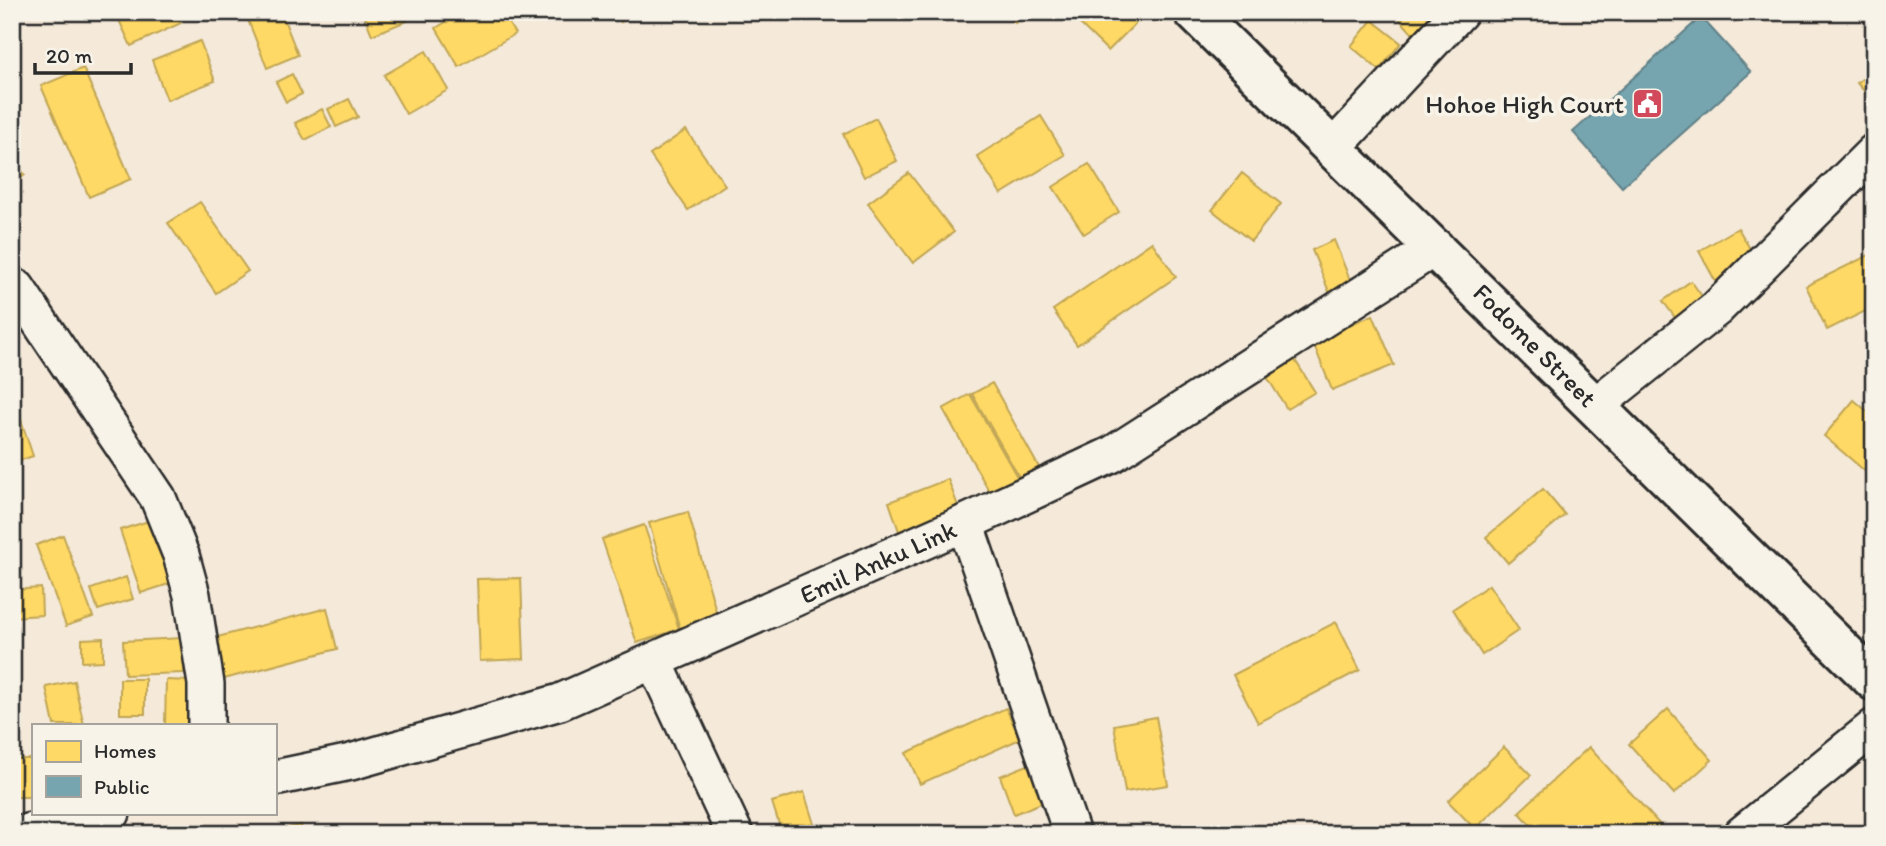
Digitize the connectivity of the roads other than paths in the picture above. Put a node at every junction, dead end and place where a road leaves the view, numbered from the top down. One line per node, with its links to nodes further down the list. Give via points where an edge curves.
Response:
1 (1194, 12): 3 (street, Fodome Street)
2 (1460, 12): 3 (street)
3 (1333, 148): 5 (street, Fodome Street)
4 (1874, 152): 7 (street, via 1716,309)
5 (1436, 247): 7 (street, Fodome Street); 8 (street, Emil Anku Link, via 1111,455)
6 (17, 288): 11 (street, via 158,498 192,595 206,684)
7 (1596, 405): 10 (street, Fodome Street)
8 (965, 523): 9 (street, Emil Anku Link); 18 (street)
9 (654, 661): 13 (street, Emil Anku Link, via 560,702 351,762); 17 (street)
10 (1874, 681)
11 (206, 724)
12 (1874, 727): 15 (street)
13 (276, 778)
14 (108, 814): 16 (street)
15 (1756, 829)
16 (18, 834)
17 (735, 834)
18 (1072, 834)

